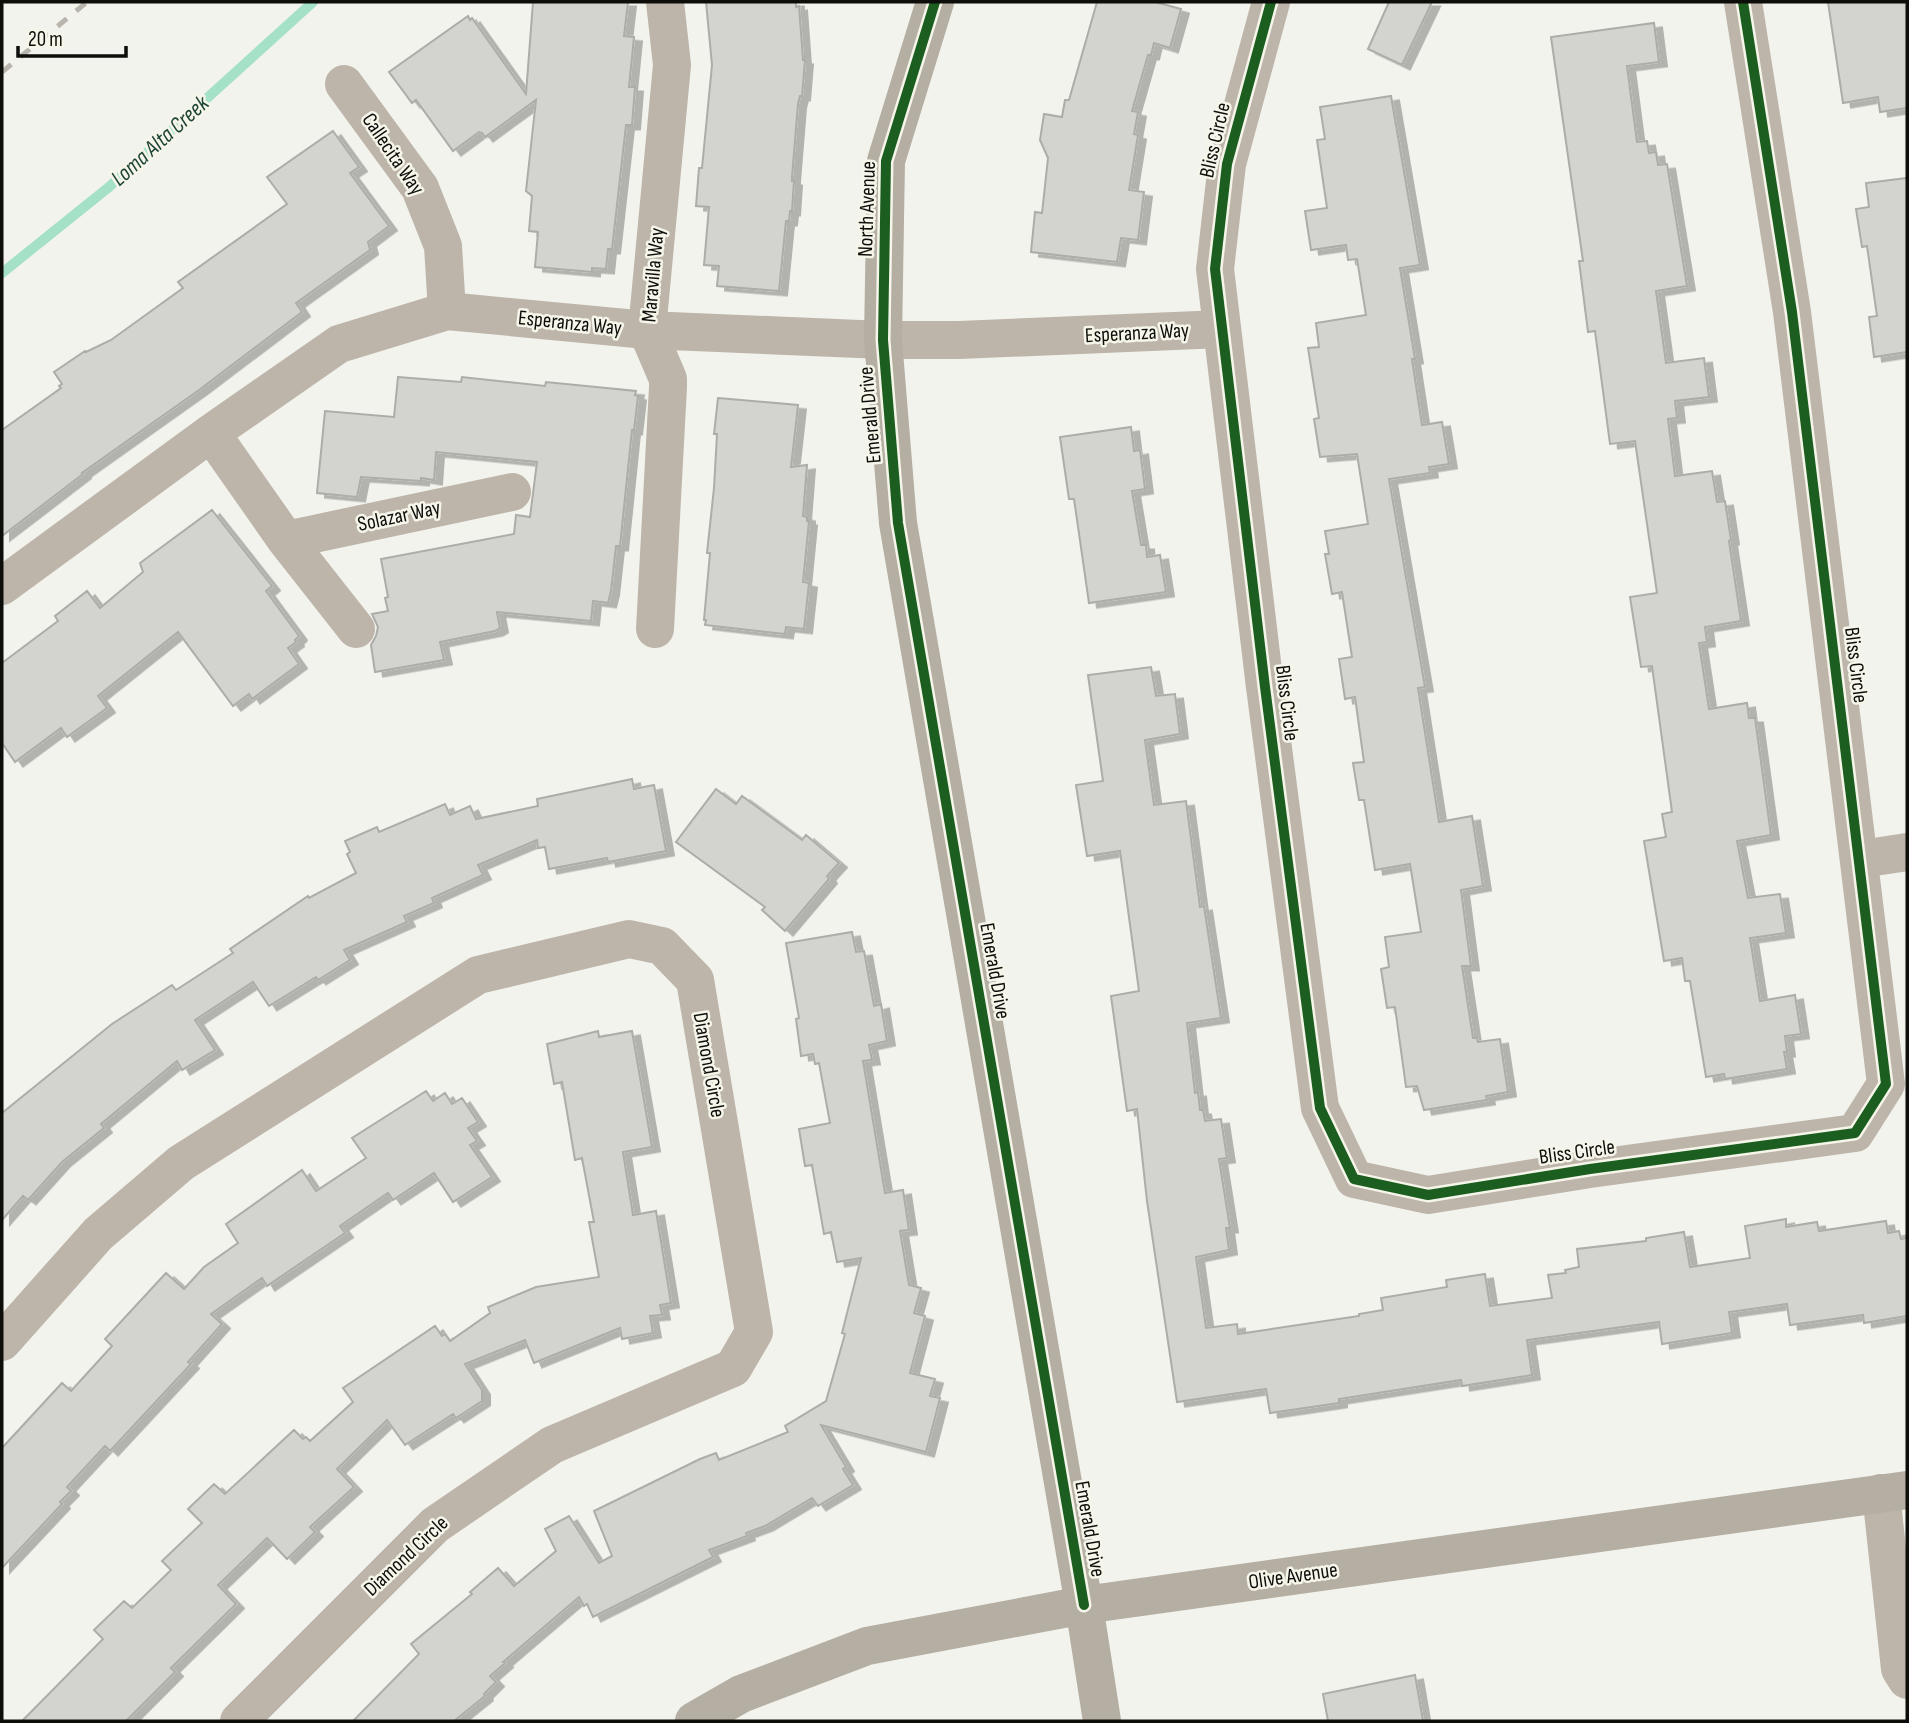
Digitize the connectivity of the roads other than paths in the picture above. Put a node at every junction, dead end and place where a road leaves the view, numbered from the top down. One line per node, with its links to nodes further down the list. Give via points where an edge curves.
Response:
1 (665, 2): 8 (street, Maravilla Way, via 672,65)
2 (935, 2): 9 (main road, North Avenue, via 886,161)
3 (1270, 2): 7 (street, Bliss Circle, via 1227,164 1215,269)
4 (1743, 2): 17 (street, Bliss Circle, via 1792,312)
5 (344, 84): 6 (street, Callecita Way, via 420,188 443,246)
6 (447, 310): 8 (street, Esperanza Way); 10 (street, Esperanza Way, via 338,344)
7 (1222, 329): 9 (street, Esperanza Way); 17 (street, Bliss Circle, via 1320,1108 1354,1179 1428,1195 1855,1133 1886,1084)
8 (647, 330): 9 (street, Esperanza Way); 15 (street, Maravilla Way, via 668,379)
9 (883, 340): 20 (main road, Emerald Drive, via 898,523)
10 (211, 433): 12 (street); 13 (street, Esperanza Way)
11 (512, 492): 12 (street, Solazar Way)
12 (286, 540): 14 (street)
13 (2, 586)
14 (356, 629)
15 (655, 629)
16 (1907, 852): 17 (street)
17 (1861, 859)
18 (2, 1342): 22 (street, Diamond Circle, via 98,1234 181,1163 478,975 629,939 662,946 695,981 754,1332 733,1368 552,1446 435,1525)
19 (1894, 1491): 20 (main road, Olive Avenue); 21 (street, via 1900,1669)
20 (1084, 1605): 23 (main road, Olive Avenue, via 867,1646 741,1694); 24 (main road, Emerald Drive)
21 (1907, 1680)
22 (239, 1721)
23 (694, 1721)
24 (1101, 1721)

